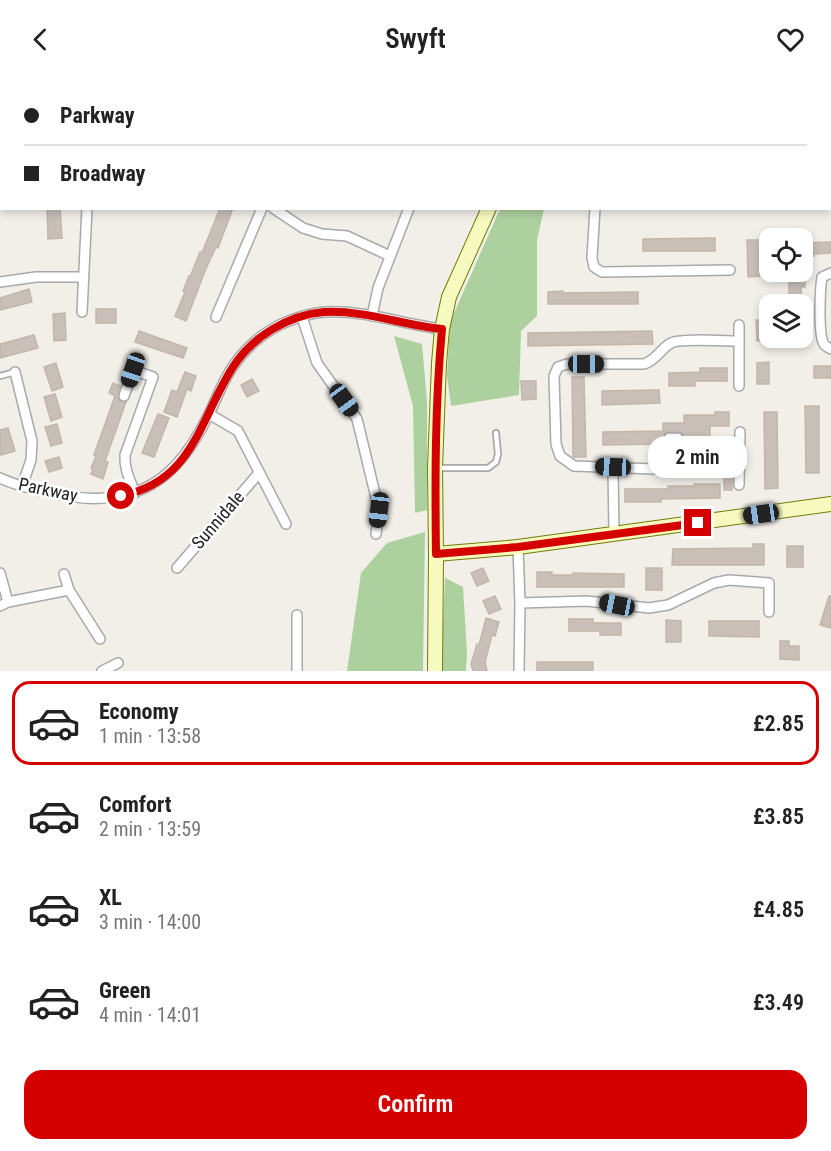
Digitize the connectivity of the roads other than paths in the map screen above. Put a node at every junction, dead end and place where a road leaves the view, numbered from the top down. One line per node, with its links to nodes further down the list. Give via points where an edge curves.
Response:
1 (87, 210): 10 (street)
2 (261, 210): 14 (street)
3 (276, 210): 7 (street, via 303,228 347,236)
4 (408, 210): 7 (street)
5 (488, 210): 17 (street, via 449,297)
6 (595, 210): 8 (street, via 592,258 594,267 602,272)
7 (390, 256): 13 (street)
8 (730, 270)
9 (831, 273): 19 (street, via 822,277 820,286 820,333 823,344)
10 (83, 278): 11 (street, via 36,277); 12 (street)
11 (0, 282)
12 (82, 312)
13 (372, 316): 15 (street, Parkway, via 324,312); 17 (street, Parkway)
14 (216, 317)
15 (302, 317): 24 (street, Parkway, via 273,329 250,347 234,365); 39 (street, via 317,363 357,419 379,510)
16 (740, 325): 18 (street)
17 (442, 329): 30 (street)
18 (739, 340): 22 (street); 29 (street, via 676,341 655,360 644,364 558,367 554,376 555,433 560,456 574,466)
19 (831, 349)
20 (15, 372): 21 (lane); 35 (street, via 32,441 31,460)
21 (0, 376)
22 (739, 386)
23 (124, 396): 36 (street, via 133,370 153,377 125,455 124,464)
24 (209, 414): 32 (street, Sunnidale, via 238,431); 36 (street, Parkway, via 195,442 174,469)
25 (496, 432): 30 (lane, via 498,454 496,462 488,468)
26 (740, 432): 28 (street)
27 (679, 436): 31 (lane, via 668,436)
28 (739, 454): 31 (street); 34 (street)
29 (613, 467): 31 (street); 40 (street)
30 (435, 468): 42 (street)
31 (668, 468)
32 (259, 473): 38 (street, Sunnidale); 43 (street, Sunnidale)
33 (0, 478): 35 (street, Parkway)
34 (740, 485)
35 (22, 486): 36 (street, Parkway, via 94,499)
36 (135, 493)
37 (831, 504): 40 (street)
38 (286, 524)
39 (376, 534)
40 (614, 534): 41 (street)
41 (518, 547): 42 (street); 47 (street)
42 (436, 554): 55 (street)
43 (177, 568)
44 (0, 573): 48 (street)
45 (64, 574): 46 (street)
46 (69, 590): 48 (street); 51 (street)
47 (520, 603): 49 (street, via 587,601 649,608 668,605 729,580 769,583); 56 (street)
48 (4, 604)
49 (769, 612)
50 (297, 615): 54 (street)
51 (100, 639)
52 (117, 663): 53 (street)
53 (102, 671)
54 (297, 671)
55 (435, 671)
56 (519, 671)

